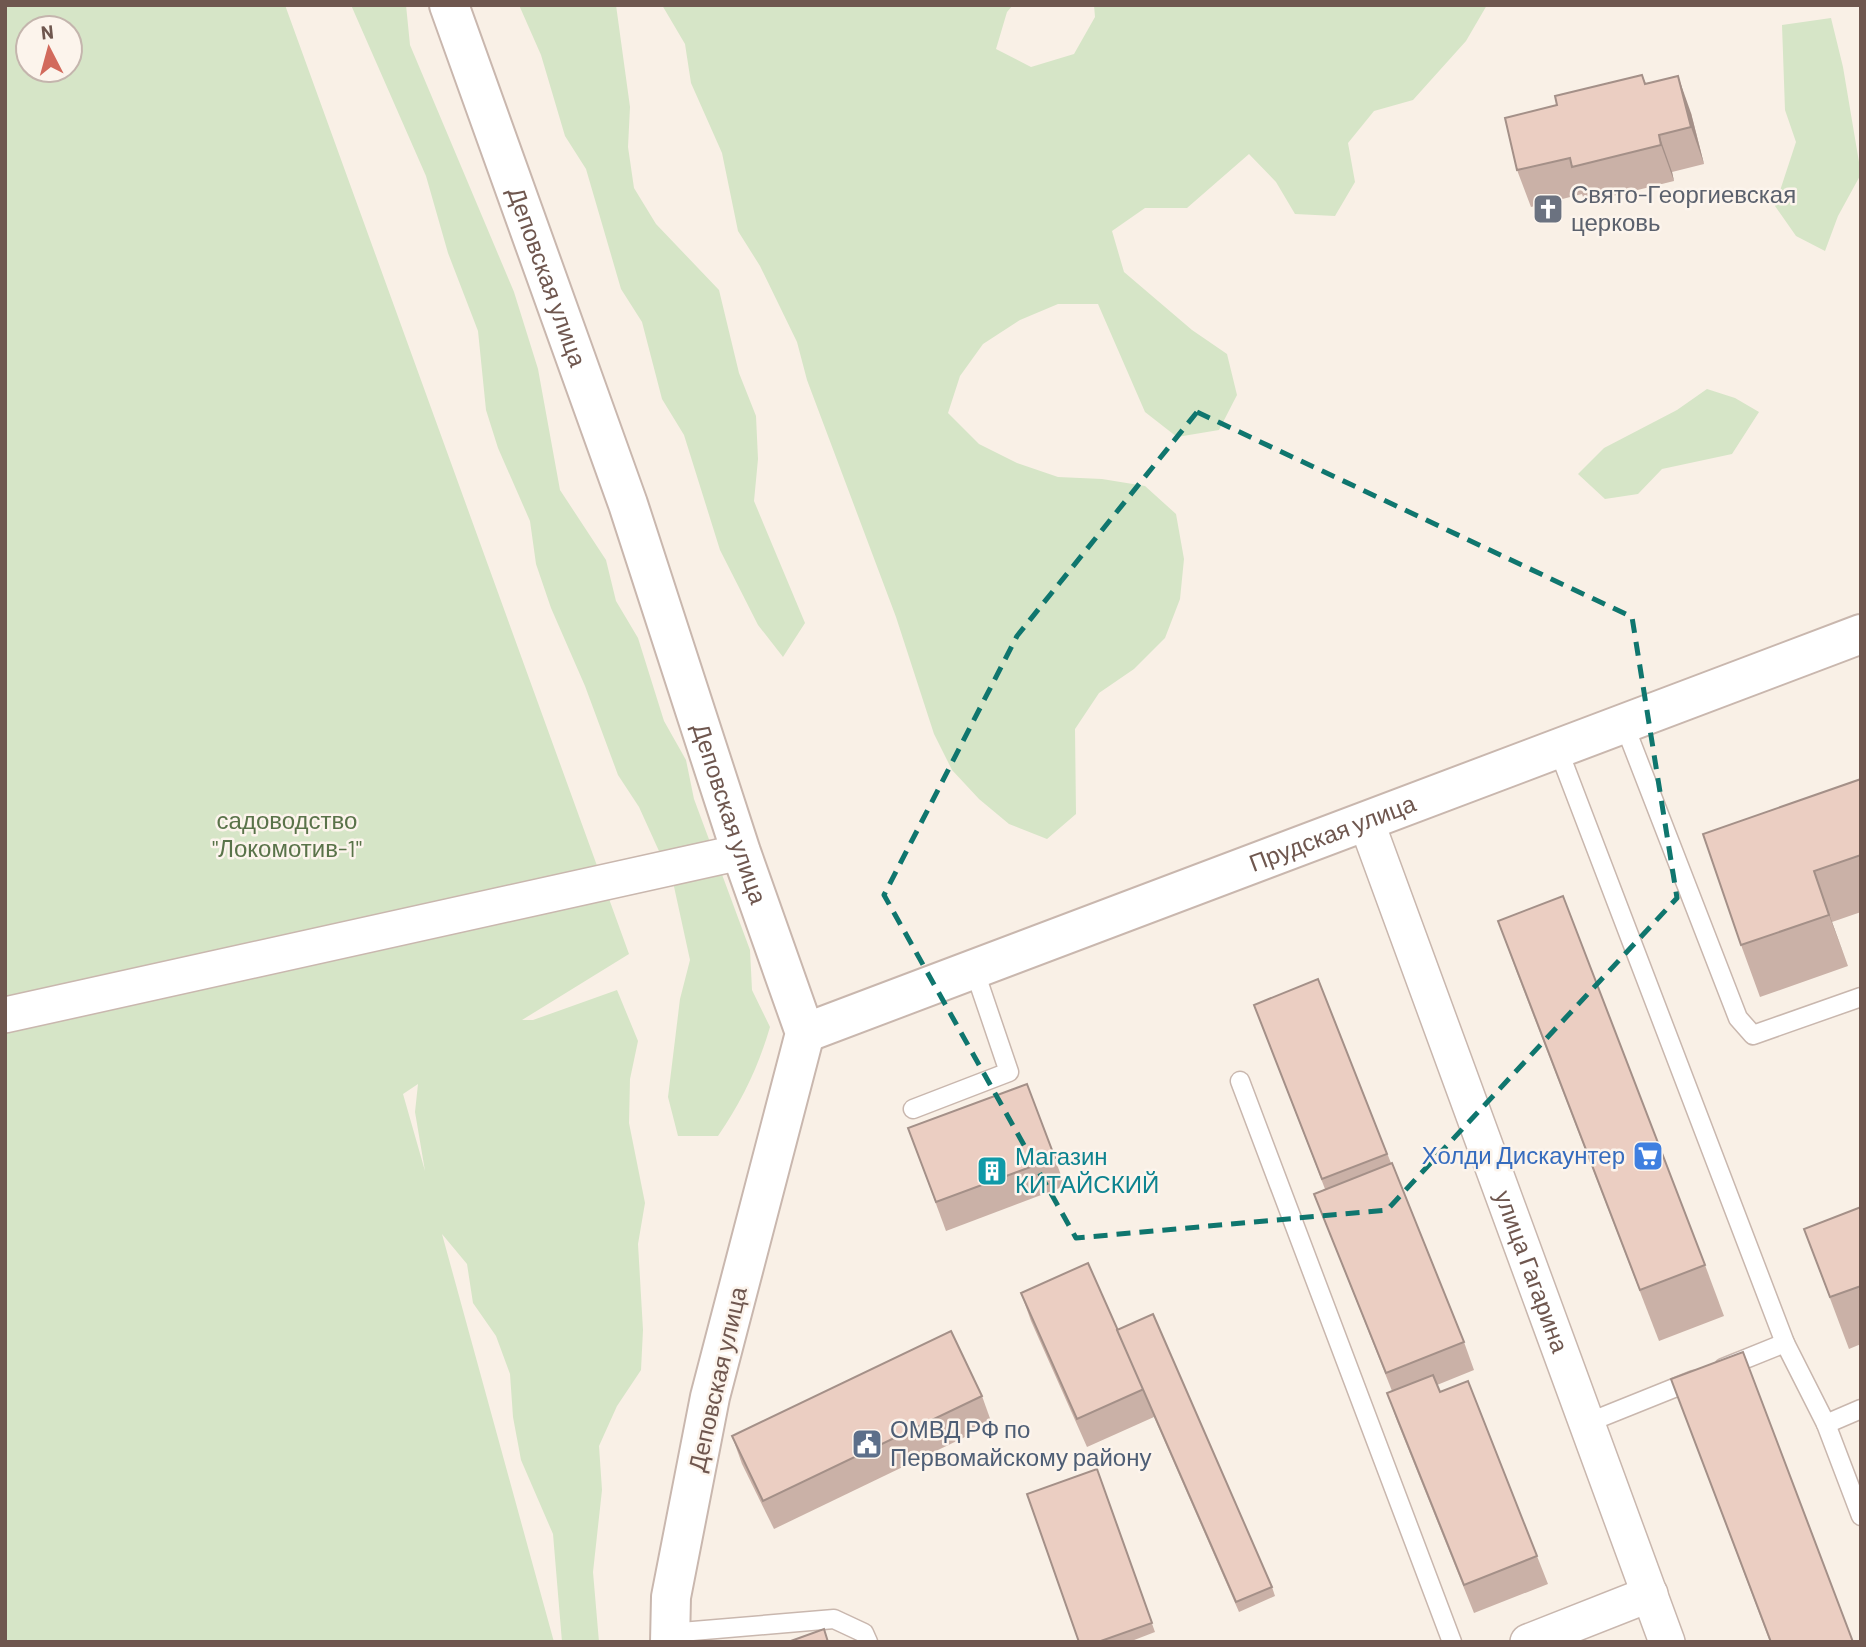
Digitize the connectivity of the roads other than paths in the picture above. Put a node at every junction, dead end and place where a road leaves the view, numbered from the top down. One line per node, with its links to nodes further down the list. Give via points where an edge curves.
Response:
1 (449, 5): 6 (street, Деповская улица, via 628,504)
2 (1861, 634): 3 (street, Прудская улица)
3 (1624, 723): 4 (street, Прудская улица); 8 (lane, via 1738,1018 1753,1035)
4 (1558, 749): 5 (street, Прудская улица); 13 (lane)
5 (1366, 821): 7 (street, Прудская улица); 15 (street, улица Гагарина)
6 (741, 852): 9 (street); 10 (street, Деповская улица)
7 (974, 969): 10 (street, Прудская улица); 12 (lane, via 1009,1072)
8 (1861, 997)
9 (5, 1015)
10 (805, 1033): 19 (street, Деповская улица, via 710,1398 671,1597)
11 (1240, 1081): 21 (lane)
12 (913, 1109)
13 (1785, 1343): 15 (lane); 16 (lane)
14 (1861, 1409): 16 (lane)
15 (1587, 1423): 18 (street, улица Гагарина)
16 (1826, 1424): 17 (lane)
17 (1861, 1516)
18 (1650, 1594): 22 (street); 23 (street, улица Гагарина)
19 (669, 1637): 20 (lane, via 834,1619 864,1633)
20 (868, 1642)
21 (1452, 1642)
22 (1528, 1642)
23 (1667, 1642)

